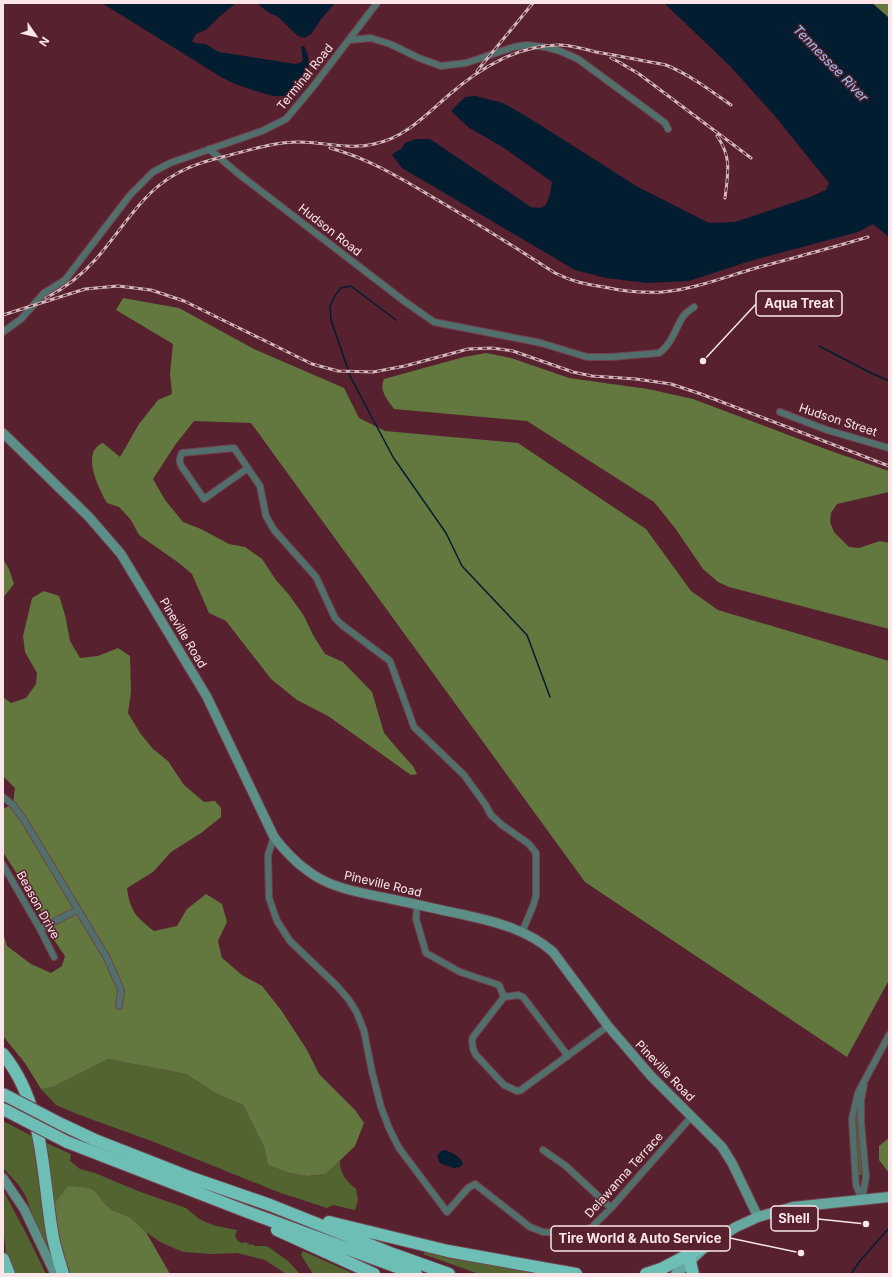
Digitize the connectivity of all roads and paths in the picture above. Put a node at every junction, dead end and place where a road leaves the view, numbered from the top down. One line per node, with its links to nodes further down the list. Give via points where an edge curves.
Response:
1 (378, 3): 2 (street, Terminal Road)
2 (349, 40): 3 (street, via 371,38 440,66 466,63 527,45 560,51 578,59 665,123); 4 (street, Terminal Road, via 286,119 262,131)
3 (668, 129)
4 (209, 149): 5 (street, Hudson Road, via 434,322 541,343 587,357 611,357 659,353 675,333 683,316); 6 (street, via 153,172 130,194 65,280 44,293 21,319)
5 (694, 306)
6 (3, 332)
7 (780, 412): 9 (street, Hudson Street, via 827,430)
8 (3, 433): 12 (main road, Pineville Road, via 89,517 121,554 207,697)
9 (889, 448)
10 (248, 468): 10 (street, via 234,448 182,453 179,462 204,500); 17 (street, via 260,486 266,516 316,577 335,618 390,661 414,727 464,775 486,804 491,815 529,844 536,853 536,896)
11 (3, 797): 15 (street, via 24,820)
12 (274, 837): 14 (main road, Pineville Road, via 285,851 309,872 333,884 356,892); 34 (street, Delawanna Terrace, via 268,855 269,898 277,921 290,941 337,986 357,1013 364,1031 380,1107 389,1128 399,1148 447,1212 468,1188 475,1184 530,1228 543,1232 583,1231 592,1227)
13 (3, 865): 16 (street, Beason Drive)
14 (418, 905): 17 (main road, Pineville Road, via 496,921); 19 (street, via 416,919 426,953 460,972 499,985)
15 (77, 910): 16 (street); 20 (street, via 106,958 121,990)
16 (40, 929): 18 (street, Beason Drive)
17 (522, 932): 21 (main road, Pineville Road, via 553,952)
18 (54, 957)
19 (504, 997): 24 (street, via 523,997); 24 (street, via 472,1040 476,1055 504,1085 521,1090)
20 (119, 1006)
21 (608, 1026): 24 (street); 28 (main road, Pineville Road, via 651,1076)
22 (889, 1035): 25 (street)
23 (3, 1054): 43 (highway, via 21,1081 36,1122 52,1234)
24 (568, 1056)
25 (865, 1078): 32 (street, via 861,1100 866,1177); 32 (street, via 858,1093 852,1119 856,1184)
26 (3, 1094): 33 (highway, bridge, via 95,1140)
27 (3, 1109): 35 (highway, bridge, via 67,1142)
28 (692, 1116): 34 (street, Delawanna Terrace); 36 (main road, Pineville Road, via 722,1147)
29 (542, 1150): 34 (street, via 566,1166)
30 (3, 1178): 42 (main road, via 24,1209)
31 (889, 1198): 32 (main road)
32 (862, 1200): 36 (main road, via 794,1207)
33 (270, 1205): 40 (highway, via 418,1244); 46 (highway)
34 (611, 1208)
35 (245, 1211): 44 (highway, via 285,1234); 45 (highway)
36 (758, 1217): 37 (main road)
37 (707, 1245): 39 (main road); 49 (highway)
38 (3, 1259): 41 (highway)
39 (690, 1261): 50 (main road); 51 (highway)
40 (542, 1268): 47 (highway); 48 (highway)
41 (9, 1274)
42 (55, 1274)
43 (63, 1274)
44 (374, 1274)
45 (416, 1274)
46 (449, 1274)
47 (568, 1274)
48 (576, 1274)
49 (646, 1274)
50 (676, 1274)
51 (693, 1274)

